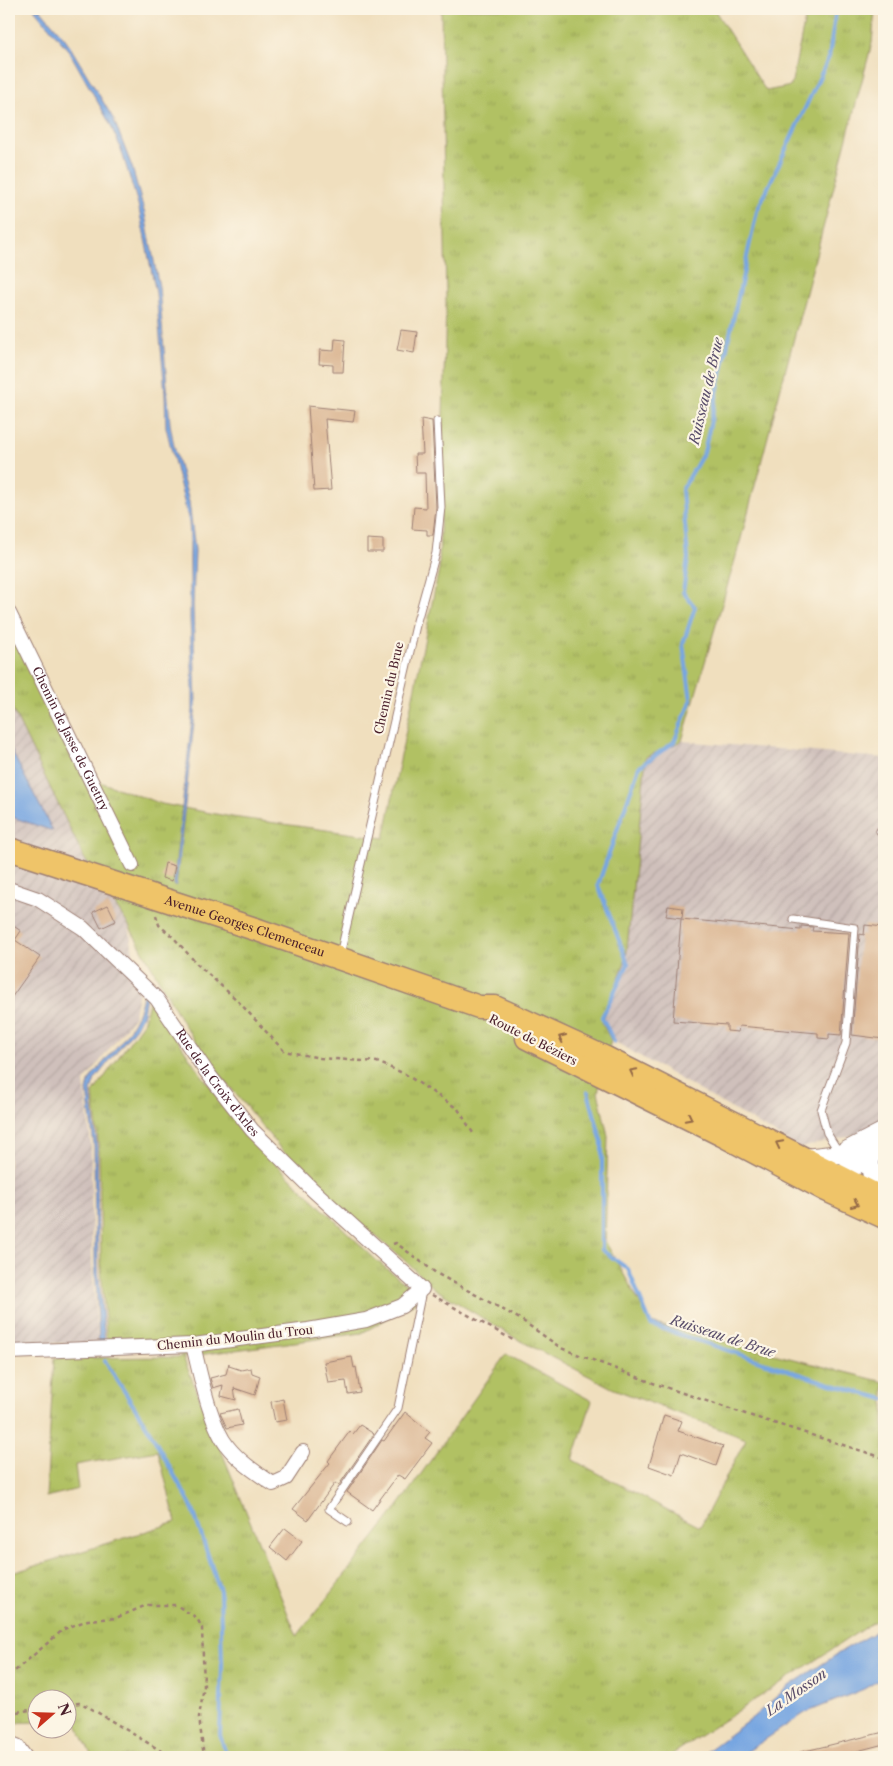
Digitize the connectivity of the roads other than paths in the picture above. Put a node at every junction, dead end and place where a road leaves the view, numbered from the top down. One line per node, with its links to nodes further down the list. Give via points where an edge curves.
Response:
1 (437, 421): 7 (lane, Chemin du Brue, via 441,507 436,553 412,640)
2 (9, 613): 4 (street, Chemin de Jasse de Guettry)
3 (9, 849): 7 (main road, Avenue Georges Clemenceau)
4 (132, 865)
5 (9, 889): 16 (street, Rue de la Croix d'Arles, via 38,899 83,928 157,999 252,1130 312,1190)
6 (793, 918): 12 (lane, via 855,928 846,1043 821,1110 827,1133)
7 (339, 958): 8 (main road, Avenue Georges Clemenceau)
8 (479, 1007): 12 (main road, Route de Béziers, one-way to 8, via 806,1158 504,1011 495,1007); 12 (main road, Route de Béziers, one-way to 12, via 487,1018 722,1135)
9 (884, 1132): 12 (street)
10 (884, 1138): 12 (street)
11 (884, 1142): 12 (street, via 870,1159)
12 (846, 1171): 13 (street, via 875,1182); 14 (main road, Route de Béziers); 15 (main road, Route de Béziers, one-way to 15)
13 (884, 1190)
14 (884, 1199)
15 (884, 1217)
16 (422, 1289): 17 (street, Chemin du Moulin du Trou, via 402,1306 366,1320 273,1336); 20 (lane, via 398,1408 329,1509)
17 (192, 1345): 18 (street, Chemin du Moulin du Trou); 19 (street, via 213,1418 227,1446 272,1484 286,1478)
18 (9, 1352)
19 (303, 1452)
20 (348, 1522)
21 (9, 1743): 22 (street, via 17,1746)
22 (25, 1757)

